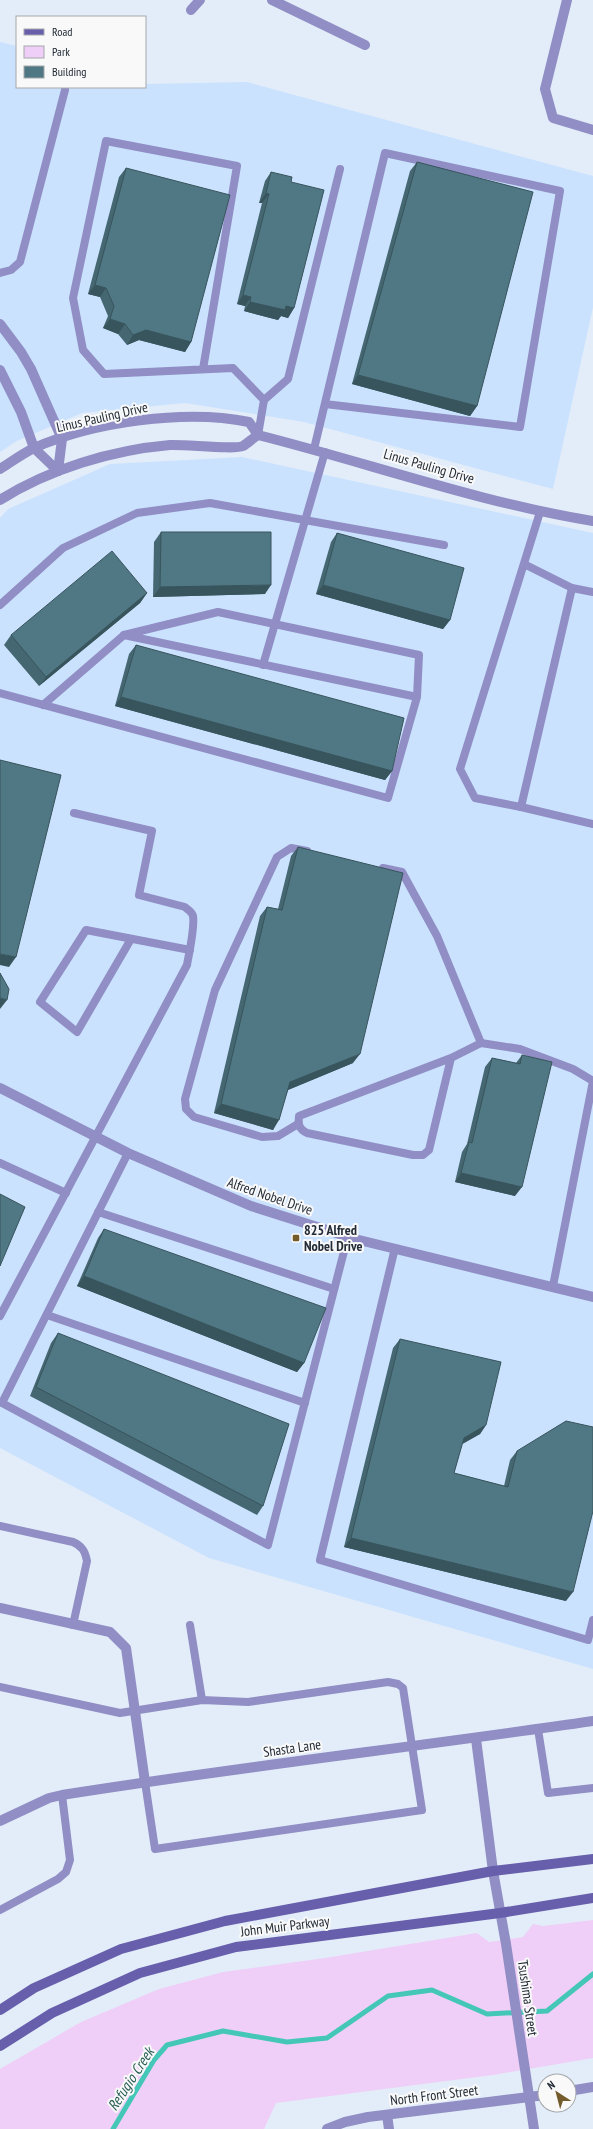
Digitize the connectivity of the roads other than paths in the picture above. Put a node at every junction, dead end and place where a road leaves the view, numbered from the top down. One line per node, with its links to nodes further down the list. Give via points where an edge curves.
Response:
1 (200, 0): 4 (street)
2 (272, 0): 5 (street)
3 (566, 0): 7 (street, via 545,89 553,118)
4 (191, 10)
5 (365, 45)
6 (65, 90): 9 (lane, via 20,262 11,270)
7 (593, 130)
8 (340, 169): 13 (lane, via 288,379)
9 (0, 274)
10 (0, 324): 16 (street, via 31,369)
11 (203, 369): 11 (lane, via 104,374 83,350 73,298 106,141 237,166); 13 (lane, via 233,368)
12 (0, 370): 17 (street, via 21,412)
13 (264, 400): 15 (lane)
14 (325, 404): 14 (lane, via 385,153 560,191 520,427); 18 (lane)
15 (258, 435): 16 (street, Linus Pauling Drive, via 249,422 233,419 167,417 124,423); 18 (street, Linus Pauling Drive); 21 (street, via 242,446 171,445 132,451)
16 (62, 439): 17 (street, Linus Pauling Drive); 21 (street)
17 (34, 448): 20 (street, Linus Pauling Drive); 21 (street)
18 (314, 449): 19 (street, Linus Pauling Drive)
19 (325, 452): 23 (street, Linus Pauling Drive); 24 (lane)
20 (0, 469)
21 (58, 472): 22 (street, via 16,490)
22 (0, 500)
23 (540, 512): 25 (street, Linus Pauling Drive); 27 (lane)
24 (306, 519): 26 (lane); 30 (lane, via 210,504 137,513 63,548); 31 (lane)
25 (593, 521)
26 (444, 545)
27 (524, 564): 28 (lane); 37 (lane, via 460,769 475,798)
28 (572, 588): 29 (lane); 37 (lane)
29 (593, 592)
30 (0, 605)
31 (275, 625): 32 (lane, via 218,612); 33 (lane); 35 (lane, via 419,655)
32 (124, 635): 33 (lane); 36 (lane)
33 (263, 665): 35 (lane)
34 (0, 693): 36 (lane)
35 (417, 697): 36 (lane, via 388,798)
36 (43, 705)
37 (521, 807): 39 (lane)
38 (74, 813): 43 (lane, via 152,831 139,895 184,907 191,912 193,918)
39 (593, 824)
40 (313, 852): 48 (lane, via 291,848 277,857 215,990 185,1099 186,1109 194,1117 262,1136 278,1136)
41 (372, 866): 44 (lane, via 402,872 437,936)
42 (131, 938): 42 (lane, via 77,1032 40,1002 86,930); 43 (lane)
43 (190, 950): 49 (lane, via 187,965)
44 (481, 1043): 45 (lane); 47 (lane, via 520,1050 573,1069 593,1081)
45 (450, 1058): 48 (lane, via 299,1116); 48 (lane, via 429,1150 423,1155 413,1156 307,1133 301,1130)
46 (0, 1088): 49 (street, Alfred Nobel Drive)
47 (591, 1108): 56 (lane)
48 (298, 1124)
49 (96, 1138): 50 (street, Alfred Nobel Drive); 52 (lane)
50 (128, 1153): 53 (lane); 54 (street, Alfred Nobel Drive, via 251,1206)
51 (0, 1163): 52 (lane)
52 (66, 1193): 60 (lane)
53 (98, 1212): 57 (lane); 59 (lane)
54 (348, 1236): 55 (street, Alfred Nobel Drive); 57 (lane)
55 (396, 1248): 56 (street, Alfred Nobel Drive); 64 (lane, via 320,1560 588,1640)
56 (554, 1286): 58 (street, Alfred Nobel Drive)
57 (334, 1290): 61 (lane)
58 (593, 1297)
59 (46, 1315): 61 (lane); 61 (lane, via 2,1403 268,1545)
60 (0, 1316)
61 (305, 1403)
62 (0, 1526): 65 (lane, via 73,1542 86,1553 87,1561)
63 (0, 1608): 65 (street)
64 (593, 1620)
65 (73, 1625): 69 (street, via 110,1632 126,1648)
66 (190, 1625): 68 (lane)
67 (0, 1687): 69 (lane, via 120,1713)
68 (202, 1700): 69 (lane); 73 (lane, via 248,1702 388,1682 398,1684 403,1688)
69 (135, 1712): 74 (street)
70 (593, 1721): 71 (street, Shasta Lane)
71 (538, 1729): 72 (street, Shasta Lane); 75 (lane, via 548,1794)
72 (476, 1739): 73 (street, Shasta Lane); 79 (street, Tsushima Street)
73 (411, 1746): 74 (street, Shasta Lane); 74 (lane, via 422,1810 155,1849)
74 (145, 1782): 76 (street, Shasta Lane)
75 (593, 1788)
76 (62, 1795): 77 (street, Shasta Lane, via 48,1798); 81 (lane, via 70,1860 66,1872 58,1879)
77 (0, 1821)
78 (593, 1859): 79 (main road, John Muir Parkway)
79 (493, 1871): 82 (street, Tsushima Street); 83 (main road, John Muir Parkway, via 225,1921 121,1949 34,1988)
80 (593, 1898): 82 (main road, John Muir Parkway)
81 (0, 1910)
82 (500, 1913): 84 (main road, John Muir Parkway, via 236,1947 140,1973 52,2013); 88 (street, Tsushima Street)
83 (0, 2010)
84 (0, 2046)
85 (593, 2087): 86 (street)
86 (577, 2090)
87 (537, 2096): 88 (street, North Front Street)
88 (529, 2098): 89 (street, North Front Street); 92 (street, Tsushima Street)
89 (387, 2115): 90 (street, North Front Street, via 345,2122); 91 (street)
90 (327, 2129)
91 (389, 2129)
92 (534, 2129)

